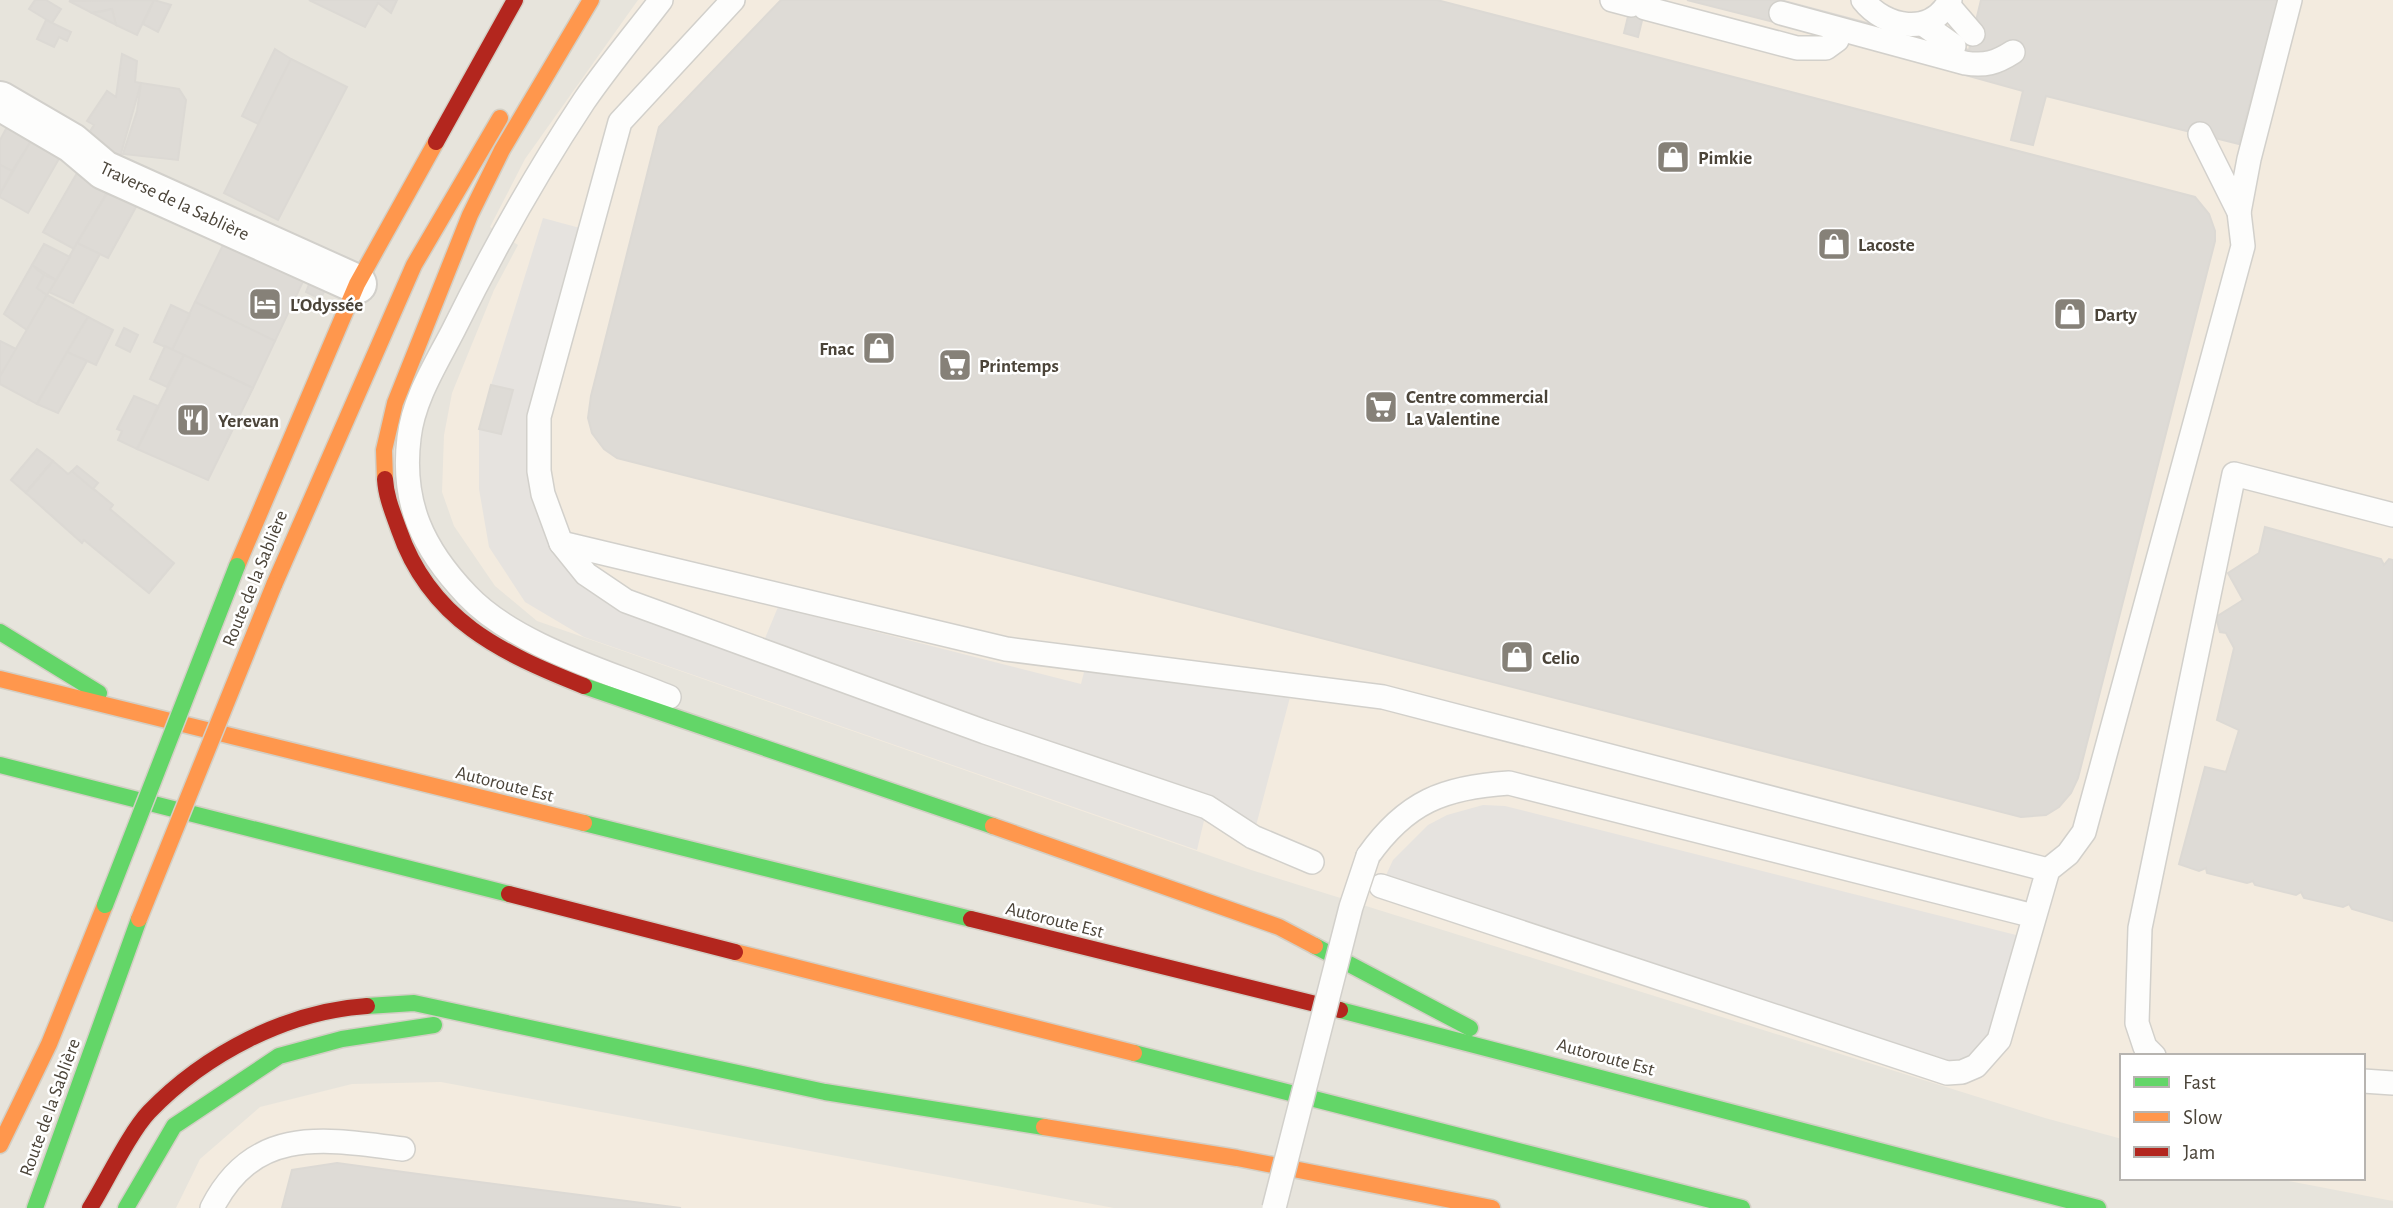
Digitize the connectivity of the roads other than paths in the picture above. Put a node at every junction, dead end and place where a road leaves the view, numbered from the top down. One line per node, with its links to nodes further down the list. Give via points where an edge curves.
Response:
1 (515, 0): 16 (main road, Route de la Sablière)
2 (588, 0): 23 (main road, via 476,204 395,403 384,450 386,493 409,559 428,589 469,629 517,659 589,688); 35 (main road, Route de la Sablière, bridge, via 506,110 414,265 274,585 139,919)
3 (661, 0): 23 (lane, via 585,100 495,247 421,395 409,437 408,480 414,520 434,557 468,597 500,622 540,644)
4 (733, 0): 18 (lane, via 620,122 539,417 543,494)
5 (2290, 0): 15 (lane, via 2263,81)
6 (1949, 3): 10 (lane); 10 (lane, via 1964,40)
7 (1629, 5): 11 (lane, via 1797,48 1826,48)
8 (1866, 12): 10 (lane, via 1888,22)
9 (1781, 13): 12 (lane, via 1965,63 1984,65)
10 (1923, 24)
11 (1837, 40)
12 (2013, 52)
13 (0, 102): 16 (street, Traverse de la Sablière, via 72,143 104,170)
14 (2200, 134): 15 (lane)
15 (2239, 212): 25 (lane, via 2243,246 2084,832 2068,854)
16 (357, 284): 33 (main road, Route de la Sablière, bridge, via 237,566 49,1044)
17 (2393, 515): 29 (lane, via 2234,474 2140,928 2137,1023)
18 (561, 543): 24 (lane, via 586,574 626,601 1207,807 1253,837); 25 (lane, via 1006,649 1383,697)
19 (0, 632): 21 (main road)
20 (0, 679): 21 (main road, Autoroute Est)
21 (130, 712): 30 (main road, Autoroute Est)
22 (0, 765): 41 (main road)
23 (918, 799): 30 (main road, via 1279,927)
24 (1312, 862)
25 (2048, 870): 27 (lane)
26 (1381, 886): 27 (lane, via 1947,1073 1976,1066 1999,1040)
27 (2035, 916): 39 (lane, bridge, via 1509,783 1475,785 1438,795 1387,829 1368,856)
28 (508, 1023): 36 (main road, via 414,1003 351,1007 285,1022 206,1064 148,1113); 37 (main road, via 420,1025 279,1056 174,1126); 40 (main road, via 825,1092 1237,1158)
29 (2152, 1054)
30 (1521, 1055): 42 (main road, Autoroute Est)
31 (2365, 1082): 32 (lane)
32 (2393, 1083)
33 (0, 1145)
34 (403, 1149): 38 (lane, via 307,1139 252,1157 223,1185)
35 (35, 1208)
36 (90, 1208)
37 (127, 1208)
38 (212, 1208)
39 (1274, 1208)
40 (1492, 1208)
41 (1742, 1208)
42 (2098, 1208)

